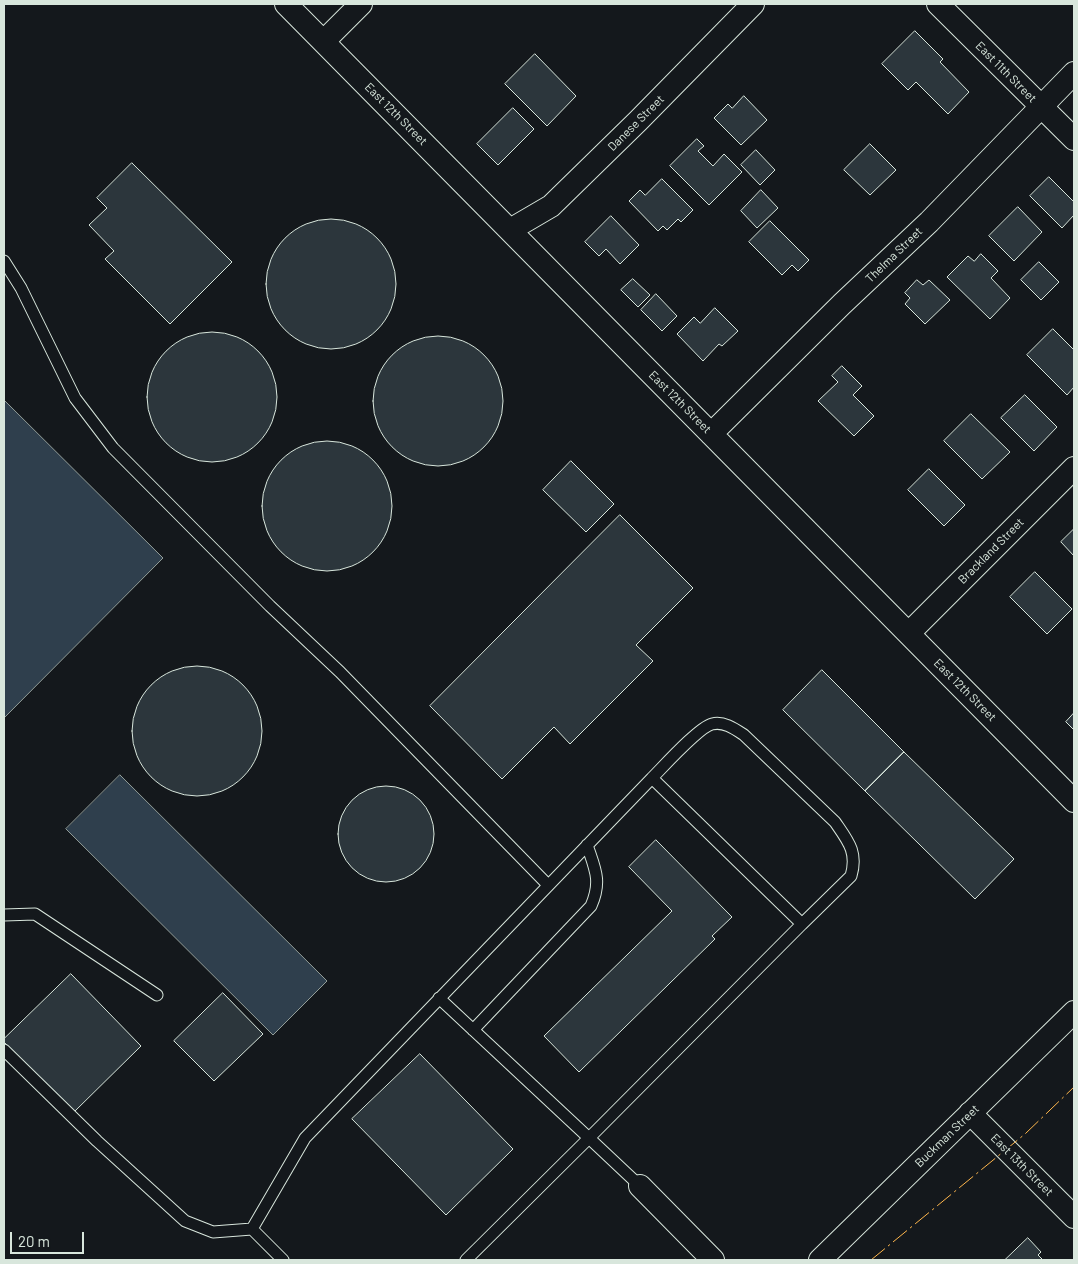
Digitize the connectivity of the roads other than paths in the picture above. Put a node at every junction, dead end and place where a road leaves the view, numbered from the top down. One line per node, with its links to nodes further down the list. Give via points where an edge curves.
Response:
1 (286, 4): 5 (street, East 12th Street)
2 (361, 4): 5 (street)
3 (752, 4): 9 (street, Danese Street, via 551,206)
4 (938, 4): 7 (street, East 11th Street)
5 (324, 41): 9 (street, East 12th Street)
6 (1074, 73): 7 (street, Thelma Street)
7 (1041, 106): 8 (street, East 11th Street); 11 (street, Thelma Street, via 929,222)
8 (1074, 139)
9 (510, 230): 11 (street, East 12th Street)
10 (4, 260): 17 (lane, via 75,398 113,448 340,672)
11 (712, 434): 13 (street, East 12th Street)
12 (1074, 468): 13 (street, Brackland Street)
13 (909, 633): 15 (street, East 12th Street)
14 (652, 778): 16 (lane); 19 (lane); 19 (lane, via 702,729 712,724 724,724 744,735 835,822 854,852 851,876)
15 (1074, 801)
16 (587, 845): 17 (lane); 23 (lane, via 598,881 592,906)
17 (548, 885): 21 (lane)
18 (4, 915): 20 (lane, via 35,914)
19 (802, 924): 26 (lane)
20 (157, 995)
21 (439, 998): 23 (lane); 29 (lane, via 304,1138)
22 (1074, 1012): 25 (street, Buckman Street)
23 (473, 1030): 26 (lane)
24 (4, 1050): 29 (lane, via 97,1141 185,1220 213,1232)
25 (970, 1113): 28 (street, East 13th Street); 33 (street, Buckman Street)
26 (589, 1138): 27 (lane); 31 (lane)
27 (640, 1186): 32 (street)
28 (1074, 1217)
29 (252, 1229): 30 (lane)
30 (283, 1260)
31 (466, 1260)
32 (713, 1260)
33 (820, 1260)

